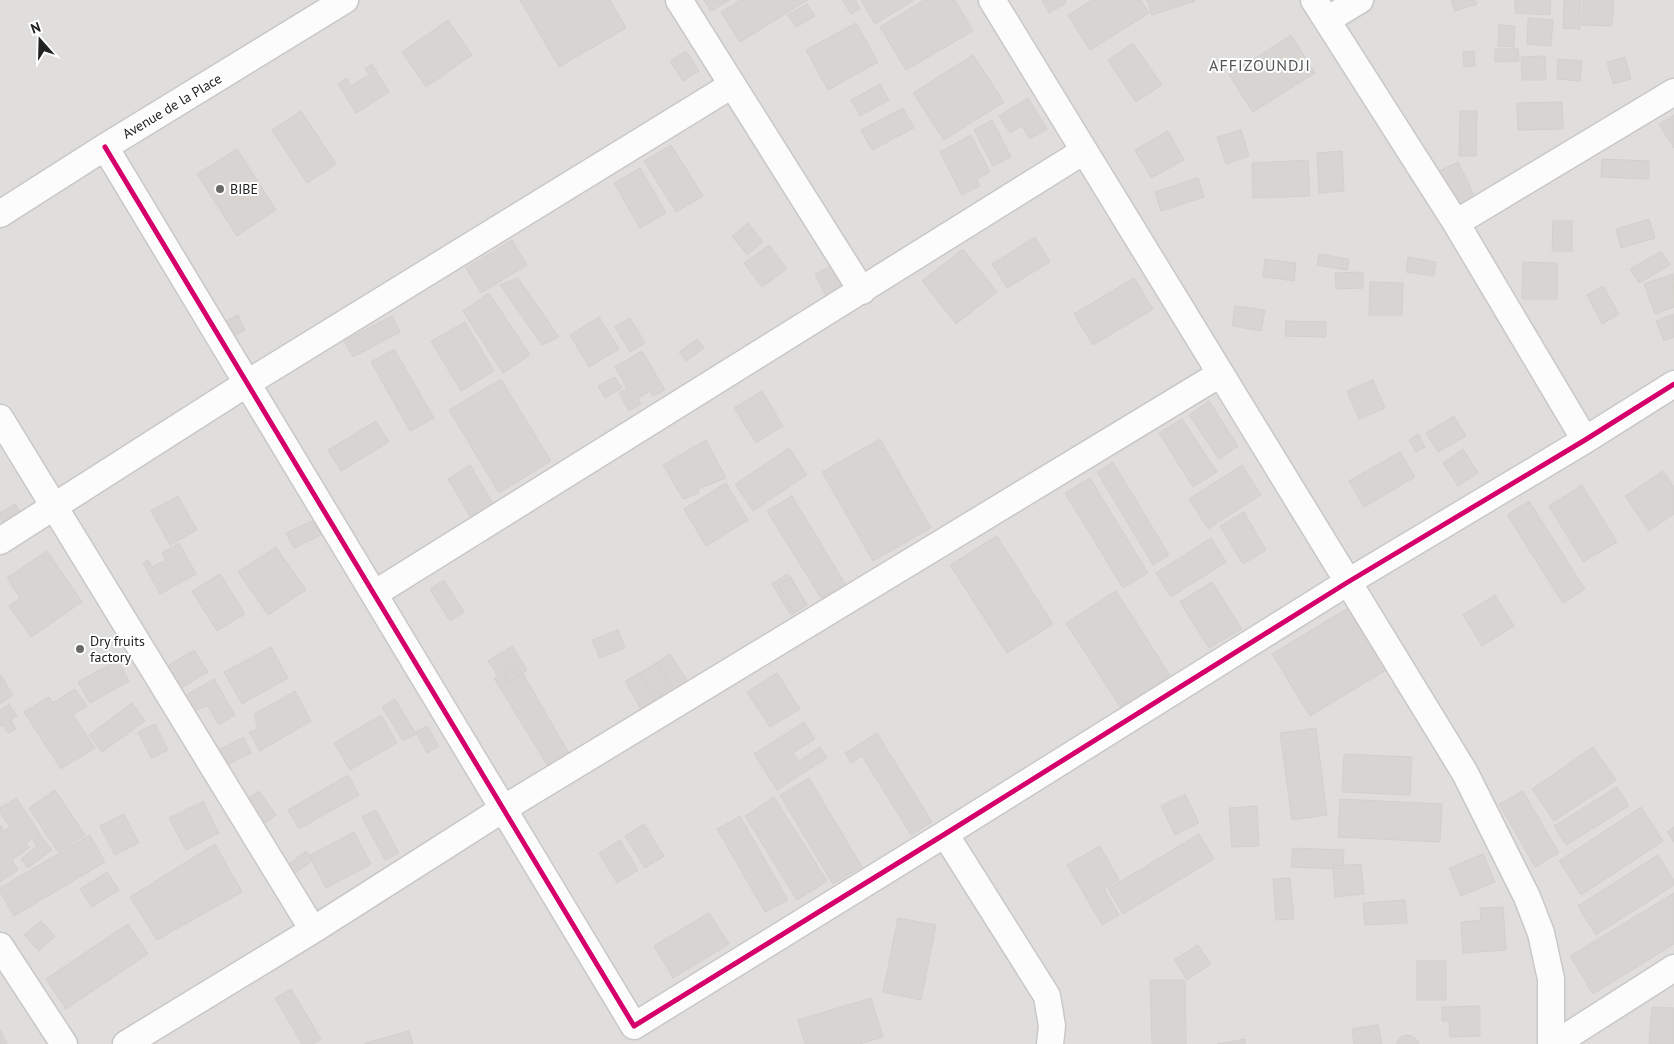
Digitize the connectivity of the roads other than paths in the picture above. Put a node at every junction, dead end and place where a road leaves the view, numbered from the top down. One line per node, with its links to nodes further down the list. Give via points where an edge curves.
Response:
1 (345, 0): 8 (street, Avenue de la Place)
2 (678, 0): 6 (street)
3 (992, 0): 9 (street)
4 (1360, 0): 5 (street)
5 (1321, 10): 11 (street)
6 (732, 84): 12 (street); 14 (street)
7 (1674, 92): 11 (street)
8 (104, 147): 10 (street, Avenue de la Place); 14 (street)
9 (1084, 152): 12 (street); 13 (street)
10 (0, 214)
11 (1456, 223): 17 (street)
12 (862, 291): 21 (street)
13 (1220, 374): 20 (street); 22 (street)
14 (249, 382): 18 (street); 21 (street)
15 (1674, 384): 17 (street)
16 (0, 418): 18 (street)
17 (1585, 440): 20 (street)
18 (56, 507): 19 (street); 24 (street)
19 (0, 541)
20 (1348, 582): 23 (street); 30 (street, via 1465,773 1527,897 1541,933 1551,979)
21 (374, 594): 22 (street)
22 (504, 809): 23 (street, via 634,1026); 24 (street)
23 (945, 834): 29 (street, via 1047,996 1052,1026)
24 (313, 930): 28 (street)
25 (0, 946): 27 (street)
26 (1674, 968): 31 (street)
27 (64, 1044)
28 (126, 1044)
29 (1050, 1044)
30 (1551, 1044)
31 (1555, 1044)

